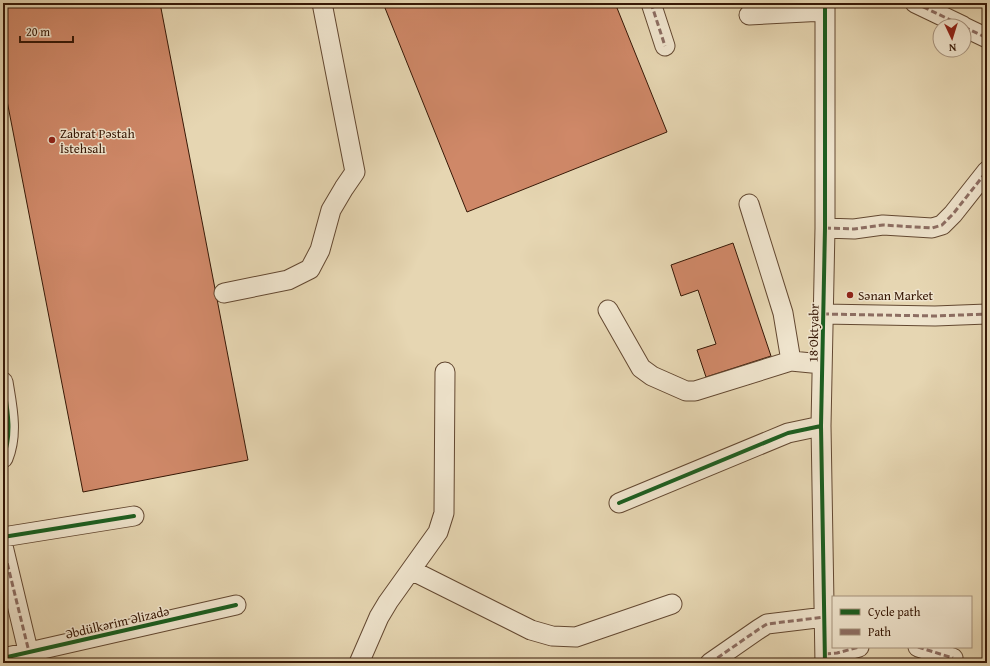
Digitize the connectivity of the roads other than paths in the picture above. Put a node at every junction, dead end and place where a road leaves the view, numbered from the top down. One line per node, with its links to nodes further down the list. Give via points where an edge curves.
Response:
1 (322, 3): 13 (street, via 355,172 331,210 320,250 310,269 288,280)
2 (651, 3): 9 (street)
3 (915, 3): 6 (street)
4 (824, 7): 5 (street); 12 (street, 18 Oktyabr)
5 (749, 15)
6 (946, 18)
7 (972, 30): 8 (street)
8 (987, 38)
9 (665, 46)
10 (987, 170): 12 (street, via 942,225 932,228 883,225 854,229)
11 (750, 204): 17 (street, via 783,313)
12 (825, 228): 15 (street, 18 Oktyabr)
13 (224, 293)
14 (608, 310): 17 (street, via 641,368 652,376 686,391 695,391)
15 (823, 314): 16 (street); 18 (street, 18 Oktyabr)
16 (987, 314)
17 (791, 362): 18 (street)
18 (822, 364): 21 (street, 18 Oktyabr)
19 (445, 372): 27 (street, via 444,513 438,532)
20 (3, 382): 22 (street, via 9,433)
21 (821, 426): 23 (street, via 788,433); 30 (street, 18 Oktyabr)
22 (3, 458)
23 (619, 503)
24 (134, 516): 25 (street)
25 (3, 537)
26 (3, 546): 34 (street)
27 (411, 570): 28 (street, via 531,630 552,636 576,637); 37 (street, via 378,617)
28 (672, 604)
29 (236, 605): 34 (street, Əbdülkərim Əlizadə)
30 (825, 617): 36 (street, 18 Oktyabr); 38 (street, via 767,624)
31 (854, 648): 36 (street)
32 (921, 648): 35 (street)
33 (3, 658): 34 (street, Əbdülkərim Əlizadə)
34 (30, 658)
35 (953, 658)
36 (825, 659)
37 (359, 663)
38 (710, 663)

